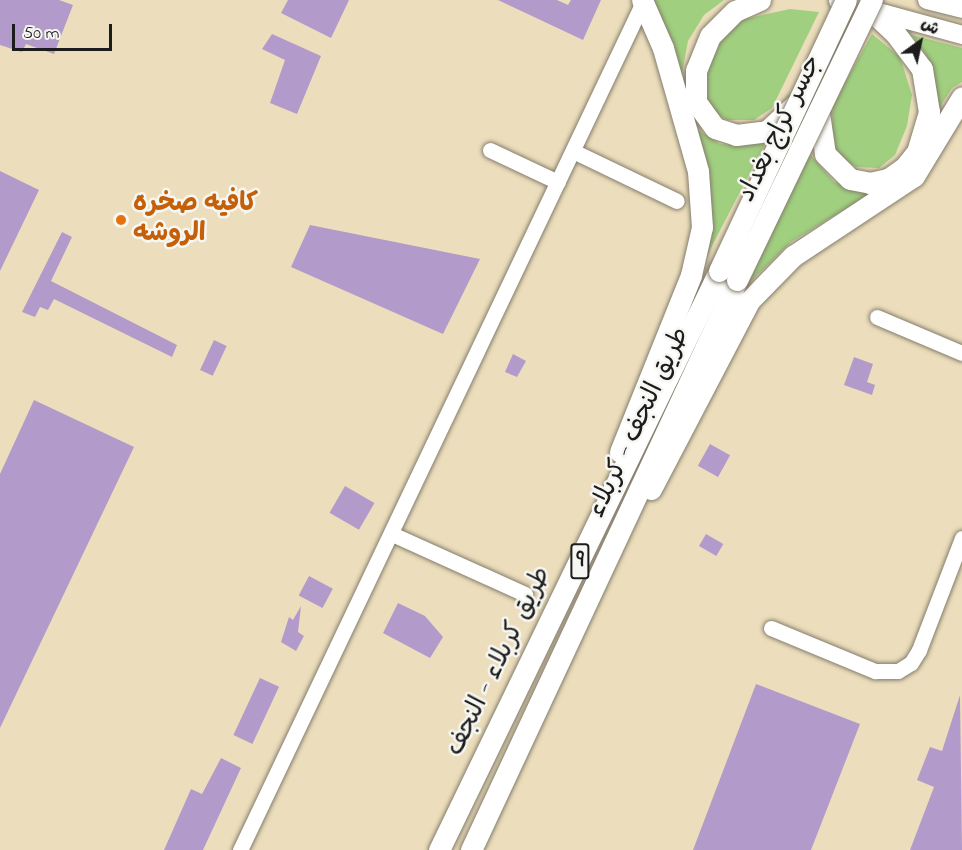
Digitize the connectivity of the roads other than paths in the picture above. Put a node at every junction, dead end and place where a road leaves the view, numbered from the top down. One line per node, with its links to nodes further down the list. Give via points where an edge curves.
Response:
1 (760, 0): 9 (highway, via 735,11 718,25 704,45 694,81 696,102 705,120 725,133 747,135 776,125)
2 (837, 0): 5 (main road); 9 (highway, 9, bridge)
3 (927, 0): 6 (main road)
4 (643, 1): 12 (street); 20 (highway, via 663,48 698,171 702,227 691,275)
5 (872, 6): 7 (main road); 10 (highway, جسر كراج بغداد / 9, bridge); 10 (highway, via 922,69 929,101 926,133 904,168 880,182 850,179 828,159 820,134)
6 (962, 9)
7 (962, 35)
8 (962, 96): 21 (highway, via 914,176 793,256 750,300 659,476)
9 (796, 103): 15 (highway, 9, bridge)
10 (819, 113): 15 (highway, جسر كراج بغداد / 9, bridge)
11 (490, 150): 13 (street)
12 (573, 151): 13 (street); 14 (street)
13 (558, 182): 18 (street)
14 (676, 201)
15 (728, 276): 20 (highway, طريق کربلاء - النجف / 9); 21 (highway, طريق النجف - کربلاء / 9)
16 (877, 317): 17 (street)
17 (962, 353)
18 (392, 534): 22 (street); 24 (street)
19 (962, 538): 23 (street, via 919,650 911,663 898,671 875,671)
20 (576, 569): 25 (highway, طريق کربلاء - النجف / 9)
21 (597, 580): 26 (highway, طريق النجف - کربلاء / 9)
22 (525, 594)
23 (771, 628)
24 (240, 850)
25 (440, 850)
26 (471, 850)

